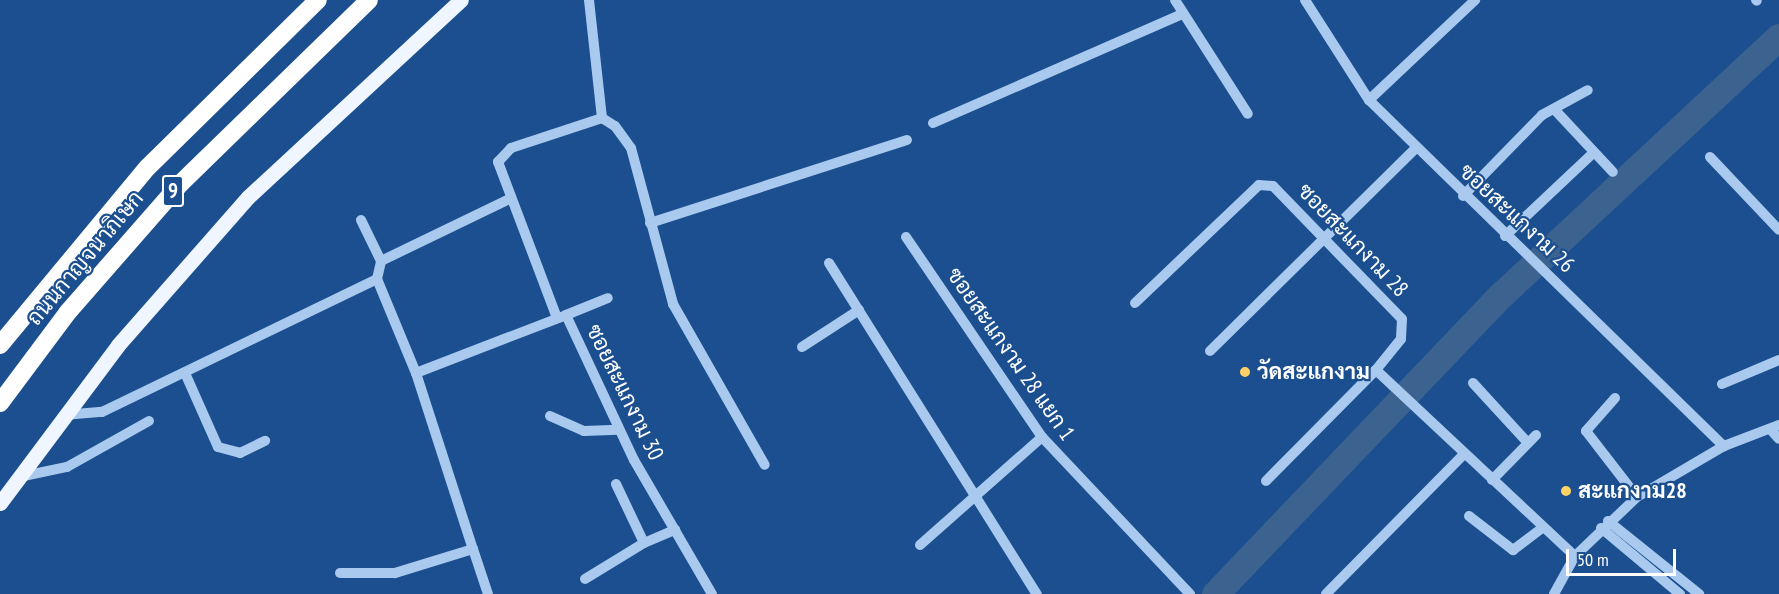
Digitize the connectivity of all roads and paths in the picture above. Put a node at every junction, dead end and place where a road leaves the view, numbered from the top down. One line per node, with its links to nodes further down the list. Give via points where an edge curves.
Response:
1 (318, 0): 37 (highway, ถนนกาญจนาภิเษก / 9, via 148,167)
2 (369, 0): 10 (highway, ถนนกาญจนาภิเษก / 9)
3 (384, 0): 10 (highway)
4 (461, 0): 48 (main road, via 248,197)
5 (589, 0): 15 (street)
6 (1175, 0): 9 (street)
7 (1305, 0): 12 (street, ซอยสะแกงาม 26)
8 (1475, 0): 12 (street)
9 (1183, 14): 14 (street); 16 (street)
10 (301, 62): 47 (highway, ถนนกาญจนาภิเษก / 9, via 123,248)
11 (1588, 90): 13 (street)
12 (1369, 100): 18 (street, ซอยสะแกงาม 26)
13 (1554, 109): 19 (street); 22 (street)
14 (1248, 114)
15 (602, 118): 23 (street, via 501,154 498,162); 25 (street, via 615,126 631,148)
16 (933, 123)
17 (907, 140): 25 (street)
18 (1416, 148): 22 (street, ซอยสะแกงาม 26); 29 (street)
19 (1594, 152): 21 (street); 27 (street)
20 (1710, 156): 26 (street)
21 (1613, 172)
22 (1463, 196): 27 (street, ซอยสะแกงาม 26)
23 (509, 199): 30 (street); 36 (street)
24 (361, 220): 30 (street)
25 (650, 223): 60 (street, via 673,303)
26 (1779, 230)
27 (1506, 236): 58 (street, ซอยสะแกงาม 26)
28 (906, 237): 54 (street, ซอยสะแกงาม 28 แยก 1)
29 (1327, 239): 34 (street, ซอยสะแกงาม 28, via 1274,186 1259,185); 39 (street); 41 (street, ซอยสะแกงาม 28, via 1402,319 1401,339)
30 (381, 261): 32 (street)
31 (829, 263): 35 (street)
32 (377, 279): 42 (street); 43 (street)
33 (608, 298): 36 (street)
34 (1135, 303)
35 (859, 310): 38 (street); 65 (street)
36 (562, 316): 43 (street, ซอยสะแกงาม 30); 52 (street, ซอยสะแกงาม 30)
37 (0, 345)
38 (802, 347)
39 (1210, 351)
40 (1779, 360): 45 (street)
41 (1376, 370): 59 (street); 63 (street, ซอยสะแกงาม 28)
42 (185, 373): 48 (street, via 102,412); 56 (street, via 218,447 240,453)
43 (416, 374): 74 (street)
44 (1473, 383): 57 (street)
45 (1722, 384)
46 (1615, 398): 66 (street, via 1586,431)
47 (0, 403)
48 (64, 415): 61 (main road)
49 (550, 416): 52 (street, via 584,431)
50 (149, 421): 61 (street, via 67,467)
51 (1774, 427): 55 (street); 58 (street)
52 (618, 430): 71 (street, ซอยสะแกงาม 30)
53 (1536, 435): 57 (street)
54 (1042, 437): 65 (street); 81 (street, ซอยสะแกงาม 28 แยก 1)
55 (1779, 440)
56 (265, 441)
57 (1528, 443): 62 (street)
58 (1724, 446): 66 (street)
59 (1464, 454): 62 (street); 82 (street)
60 (765, 465)
61 (19, 477): 67 (main road)
62 (1492, 480): 70 (street)
63 (1266, 481)
64 (616, 484): 72 (street)
65 (976, 493): 73 (street); 80 (street)
66 (1637, 497): 69 (street)
67 (0, 503)
68 (1469, 516): 70 (street, via 1513,550)
69 (1604, 525): 75 (street); 84 (street); 85 (street)
70 (1543, 527): 75 (street)
71 (675, 530): 72 (street); 79 (street, ซอยสะแกงาม 30)
72 (644, 543): 77 (street)
73 (920, 545)
74 (473, 549): 76 (street, via 395,573); 78 (street)
75 (1575, 556): 83 (street)
76 (340, 573)
77 (585, 579)
78 (488, 594)
79 (712, 594)
80 (1037, 594)
81 (1190, 594)
82 (1326, 594)
83 (1554, 594)
84 (1680, 594)
85 (1699, 594)

